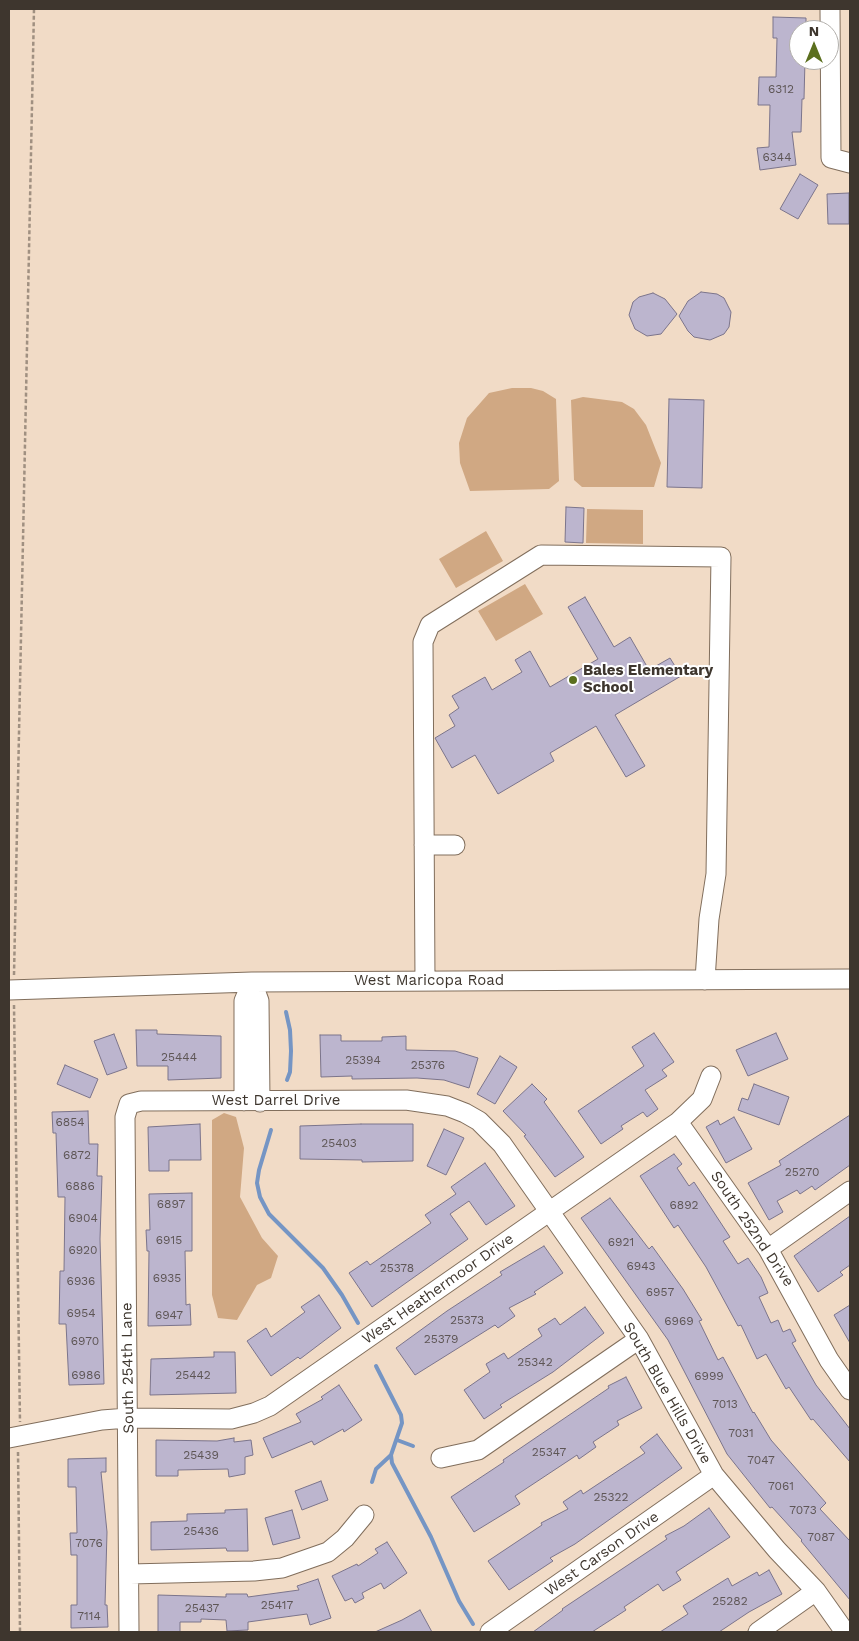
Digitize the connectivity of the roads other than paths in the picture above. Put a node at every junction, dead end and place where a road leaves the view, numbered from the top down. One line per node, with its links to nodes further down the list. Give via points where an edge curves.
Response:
1 (830, 9): 2 (street, via 831,158)
2 (850, 163)
3 (424, 845): 4 (street); 6 (street, via 423,642 430,625 541,555 721,557 716,874 708,919); 7 (street)
4 (455, 845)
5 (850, 979): 6 (street, West Maricopa Road)
6 (705, 980): 7 (street, West Maricopa Road)
7 (424, 981): 8 (street, West Maricopa Road)
8 (252, 982): 9 (street, West Maricopa Road); 12 (street, via 259,1001)
9 (11, 990)
10 (711, 1076): 14 (street, West Heathermoor Drive, via 702,1099)
11 (424, 1101): 12 (street, West Darrel Drive); 16 (street, South Blue Hills Drive, via 447,1106 479,1121 502,1144)
12 (252, 1102): 13 (street, West Darrel Drive, via 141,1100)
13 (129, 1104): 20 (street, South 254th Lane, via 125,1117)
14 (678, 1122): 16 (street, West Heathermoor Drive); 17 (street, South 252nd Drive)
15 (850, 1191): 17 (street)
16 (549, 1211): 18 (street, South Blue Hills Drive); 20 (street, West Heathermoor Drive, via 270,1406 231,1419)
17 (768, 1248): 19 (street, South 252nd Drive, via 829,1360)
18 (639, 1339): 22 (street, via 478,1450); 23 (street, South Blue Hills Drive)
19 (849, 1385)
20 (128, 1418): 21 (street, West Heathermoor Drive); 25 (street, South 254th Lane)
21 (14, 1437)
22 (441, 1458)
23 (714, 1475): 26 (street, South Blue Hills Drive); 28 (street, West Carson Drive)
24 (364, 1515): 25 (street, via 328,1552 282,1568)
25 (130, 1574): 27 (street, South 254th Lane)
26 (816, 1591): 29 (street); 30 (street, South Blue Hills Drive)
27 (130, 1632)
28 (490, 1632)
29 (758, 1632)
30 (845, 1632)

